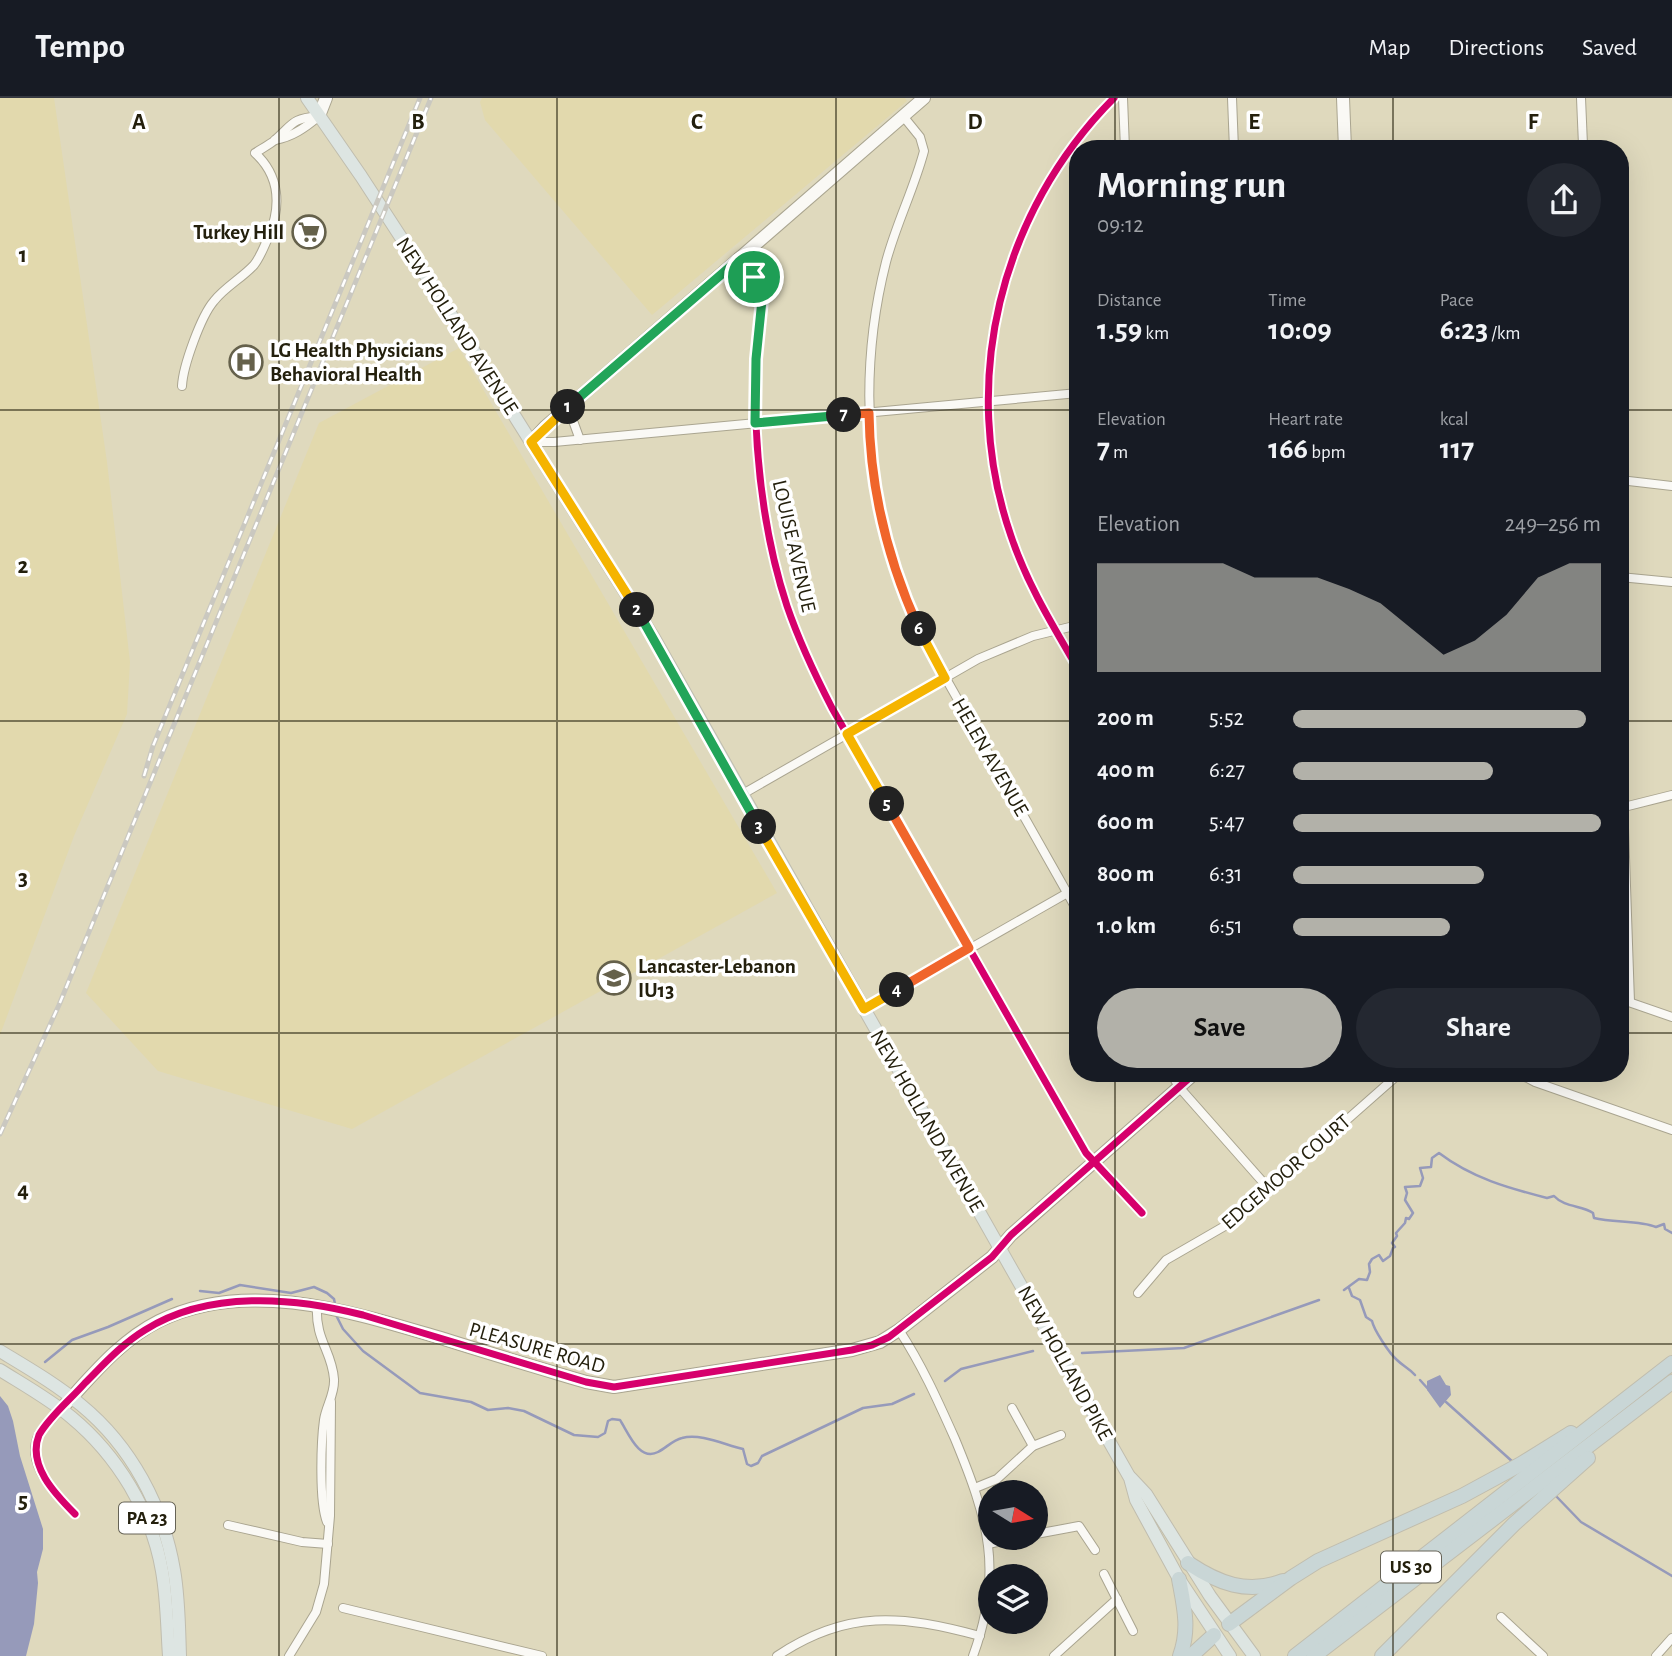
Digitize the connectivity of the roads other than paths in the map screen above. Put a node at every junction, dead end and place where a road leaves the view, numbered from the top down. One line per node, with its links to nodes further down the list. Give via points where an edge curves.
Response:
1 (307, 98): 9 (main road, NEW HOLLAND AVENUE)
2 (326, 98): 9 (street)
3 (924, 98): 10 (street)
4 (1114, 98): 11 (street)
5 (1123, 98): 12 (street)
6 (1232, 98): 13 (street)
7 (1343, 98): 14 (street)
8 (1581, 98): 15 (street)
9 (319, 116): 18 (street, via 299,118 255,153 268,166 275,185 274,224 255,264 210,306 184,368); 25 (main road, NEW HOLLAND AVENUE)
10 (904, 116): 17 (street); 22 (street, HELEN AVENUE, via 924,151 895,229 880,289)
11 (1076, 140)
12 (1125, 140)
13 (1234, 140)
14 (1345, 140)
15 (1583, 140)
16 (1069, 150): 20 (street, via 1032,210 1004,281 995,320)
17 (738, 260): 21 (street); 23 (street, LOUISE AVENUE, via 762,290)
18 (182, 386)
19 (1069, 394): 20 (street)
20 (988, 401): 22 (street); 31 (street, via 1002,506 1028,579)
21 (568, 407): 24 (street); 25 (street)
22 (869, 413): 23 (street); 33 (street, HELEN AVENUE, via 872,464 891,558 914,618)
23 (755, 423): 24 (street); 34 (street, LOUISE AVENUE, via 766,520 784,595 807,656)
24 (580, 440): 25 (street)
25 (531, 442): 36 (main road, NEW HOLLAND AVENUE, via 654,638)
26 (1629, 482): 27 (street)
27 (1672, 486)
28 (1629, 578): 29 (street)
29 (1672, 582)
30 (1069, 627): 31 (street)
31 (1055, 629): 32 (street); 33 (street, via 1002,648)
32 (1069, 653)
33 (945, 678): 34 (street); 38 (street, HELEN AVENUE)
34 (847, 734): 36 (street); 40 (street, LOUISE AVENUE)
35 (1672, 795): 37 (street)
36 (741, 796): 43 (main road, NEW HOLLAND AVENUE)
37 (1629, 805)
38 (1067, 893): 39 (street, HELEN AVENUE); 40 (street)
39 (1069, 896)
40 (969, 948): 43 (street); 51 (street, LOUISE AVENUE)
41 (1629, 978): 42 (street)
42 (1630, 1002): 44 (street)
43 (864, 1009): 54 (main road, NEW HOLLAND AVENUE)
44 (1672, 1017)
45 (1176, 1082): 49 (street)
46 (1185, 1082): 49 (street, PLEASURE ROAD)
47 (1390, 1082): 52 (street, EDGEMOOR COURT)
48 (1535, 1082): 50 (street)
49 (1179, 1087): 51 (street, PLEASURE ROAD); 52 (street)
50 (1672, 1130)
51 (1094, 1162): 53 (street, LOUISE AVENUE); 54 (street, PLEASURE ROAD)
52 (1269, 1189): 55 (street, EDGEMOOR COURT, via 1223,1228 1166,1260)
53 (1142, 1213)
54 (1000, 1248): 57 (street, PLEASURE ROAD); 68 (main road, NEW HOLLAND PIKE)
55 (1138, 1293)
56 (317, 1306): 57 (street, PLEASURE ROAD, via 614,1387 852,1350 880,1342); 63 (street, PLEASURE ROAD, via 238,1302 169,1317 130,1339); 75 (street, via 317,1329 333,1372)
57 (899, 1330): 70 (street, via 935,1393)
58 (0, 1351): 63 (main road, PA 23)
59 (1672, 1363): 69 (highway)
60 (0, 1370): 65 (main road, PA 23)
61 (1672, 1382): 69 (highway, US 30)
62 (1672, 1388): 69 (highway)
63 (72, 1397): 65 (street, PLEASURE ROAD); 91 (main road, PA 23, via 120,1445 153,1502 173,1567)
64 (1012, 1408): 67 (street)
65 (61, 1409): 72 (street, PLEASURE ROAD, via 39,1435 35,1457); 90 (main road, PA 23, via 108,1455 147,1519 162,1570)
66 (1061, 1435): 67 (street)
67 (1033, 1446): 70 (street, via 1007,1472)
68 (1130, 1478): 78 (main road, NEW HOLLAND PIKE, via 1146,1494); 81 (main road, NEW HOLLAND PIKE, via 1136,1500)
69 (1534, 1479): 80 (highway, via 1439,1507); 101 (highway, US 30); 102 (highway, US 30); 103 (highway)
70 (975, 1488): 71 (street)
71 (978, 1501)
72 (75, 1514)
73 (228, 1525): 75 (street)
74 (1048, 1532): 77 (street, via 1079,1526)
75 (328, 1544): 92 (street, via 321,1599)
76 (988, 1550): 88 (street, via 990,1586)
77 (1095, 1550)
78 (1188, 1563): 80 (highway, via 1219,1582 1242,1588); 85 (main road, NEW HOLLAND PIKE)
79 (1104, 1574): 82 (street)
80 (1291, 1578): 85 (highway)
81 (1179, 1579): 87 (main road, NEW HOLLAND PIKE); 97 (highway, via 1187,1621)
82 (1116, 1599): 86 (street); 96 (street)
83 (343, 1608): 93 (street)
84 (1501, 1617): 104 (street)
85 (1229, 1624): 87 (main road); 100 (main road, NEW HOLLAND PIKE)
86 (1133, 1631)
87 (1214, 1635): 98 (highway); 99 (main road, NEW HOLLAND PIKE)
88 (980, 1636): 94 (street, via 919,1621 873,1620 834,1628); 95 (street)
89 (1672, 1638): 105 (street)
90 (169, 1656)
91 (180, 1656)
92 (289, 1656)
93 (542, 1656)
94 (777, 1656)
95 (973, 1656)
96 (1054, 1656)
97 (1180, 1656)
98 (1191, 1656)
99 (1230, 1656)
100 (1254, 1656)
101 (1294, 1656)
102 (1314, 1656)
103 (1382, 1656)
104 (1543, 1656)
105 (1656, 1656)

